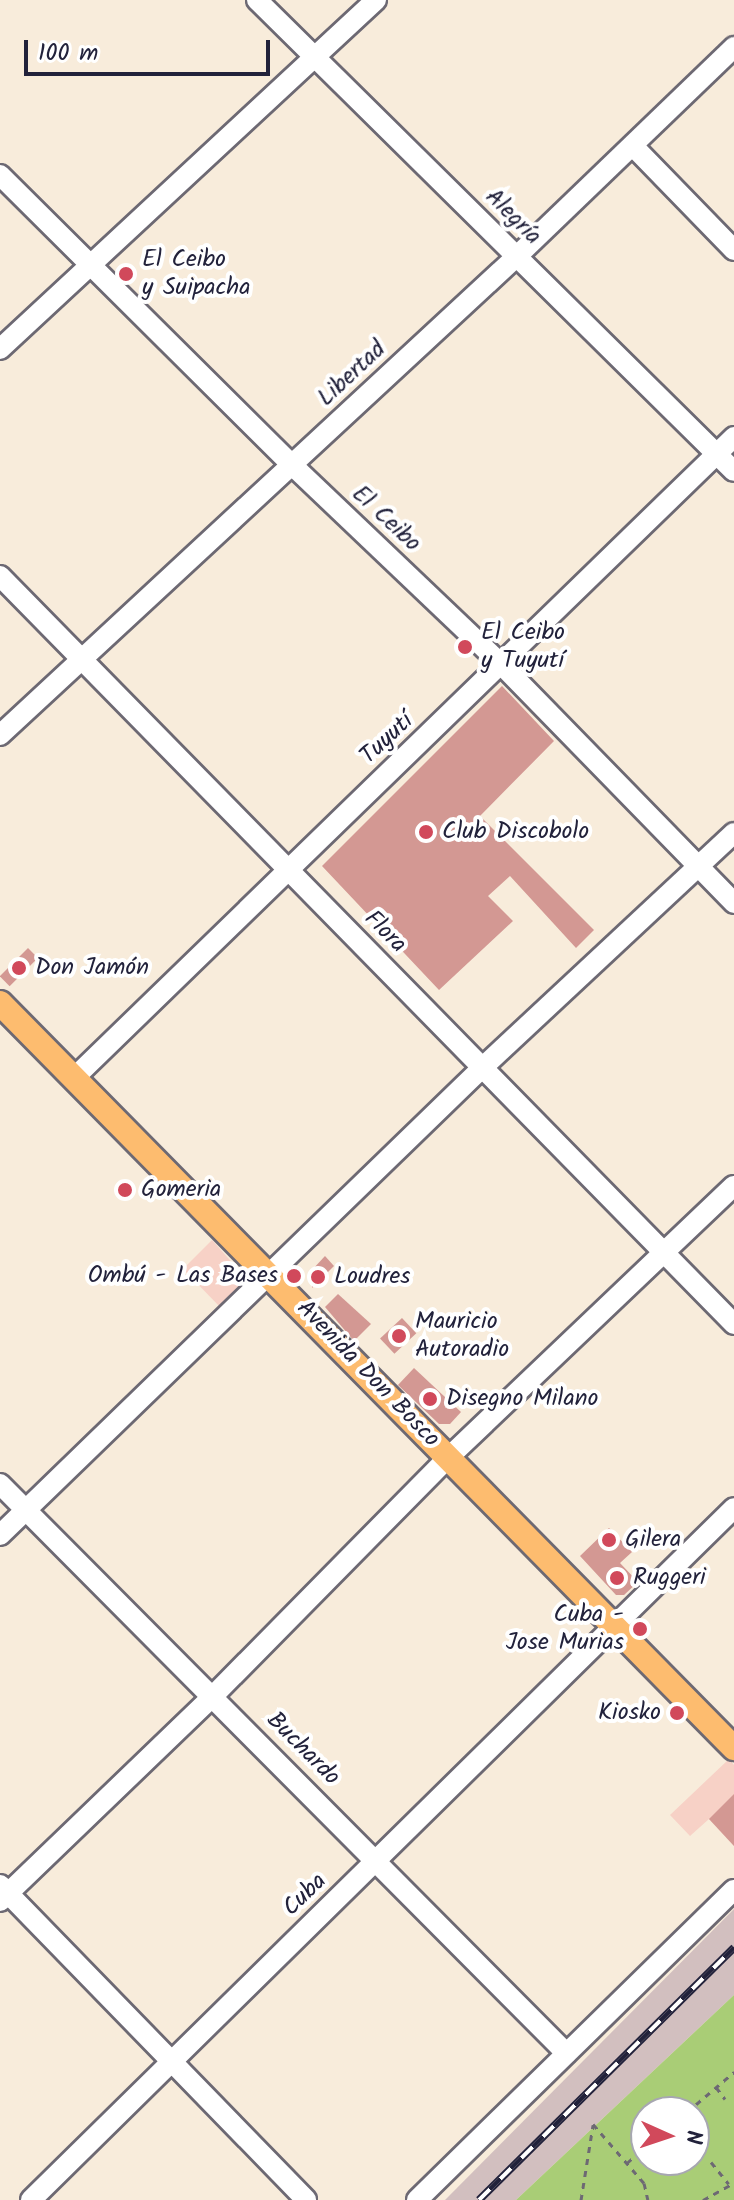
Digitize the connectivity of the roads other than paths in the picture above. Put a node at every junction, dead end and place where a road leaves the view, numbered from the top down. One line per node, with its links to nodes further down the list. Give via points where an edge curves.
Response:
1 (257, 0): 4 (street, Alegría)
2 (376, 0): 4 (street)
3 (734, 47): 5 (street, Libertad)
4 (314, 57): 8 (street, Alegría); 9 (street)
5 (633, 146): 7 (street); 8 (street, Libertad)
6 (0, 175): 9 (street, El Ceibo)
7 (734, 250)
8 (516, 257): 12 (street, Alegría); 13 (street, Libertad)
9 (92, 265): 10 (street); 13 (street, El Ceibo)
10 (0, 349)
11 (734, 437): 12 (street, Tuyutí)
12 (718, 454): 14 (street, Alegría); 17 (street, Tuyutí)
13 (292, 465): 16 (street, Libertad); 17 (street, El Ceibo)
14 (734, 471)
15 (0, 576): 16 (street, Flora)
16 (82, 657): 18 (street, Libertad); 21 (street, Flora)
17 (503, 666): 20 (street, El Ceibo); 21 (street, Tuyutí)
18 (0, 735)
19 (734, 833): 20 (street)
20 (699, 868): 22 (street, El Ceibo); 24 (street)
21 (286, 869): 24 (street, Flora); 25 (street, Tuyutí)
22 (734, 903)
23 (0, 1003): 25 (main road, Avenida Don Bosco)
24 (483, 1067): 27 (street, Flora); 28 (street)
25 (74, 1078): 28 (main road, Avenida Don Bosco)
26 (734, 1186): 27 (street)
27 (665, 1254): 29 (street, Flora); 30 (street)
28 (271, 1274): 30 (main road, Avenida Don Bosco); 33 (street)
29 (734, 1324)
30 (449, 1457): 35 (main road, Avenida Don Bosco); 36 (street)
31 (0, 1484): 33 (street, Buchardo)
32 (734, 1508): 35 (street, Cuba)
33 (26, 1510): 34 (street); 36 (street, Buchardo)
34 (0, 1535)
35 (615, 1627): 37 (main road, Avenida Don Bosco); 38 (street, Cuba)
36 (213, 1696): 38 (street, Buchardo); 40 (street)
37 (734, 1748)
38 (377, 1861): 41 (street, Buchardo); 42 (street, Cuba)
39 (734, 1890): 41 (street)
40 (3, 1893): 42 (street)
41 (566, 2053): 45 (street)
42 (172, 2061): 43 (street, Cuba); 44 (street)
43 (31, 2200)
44 (306, 2200)
45 (417, 2200)

